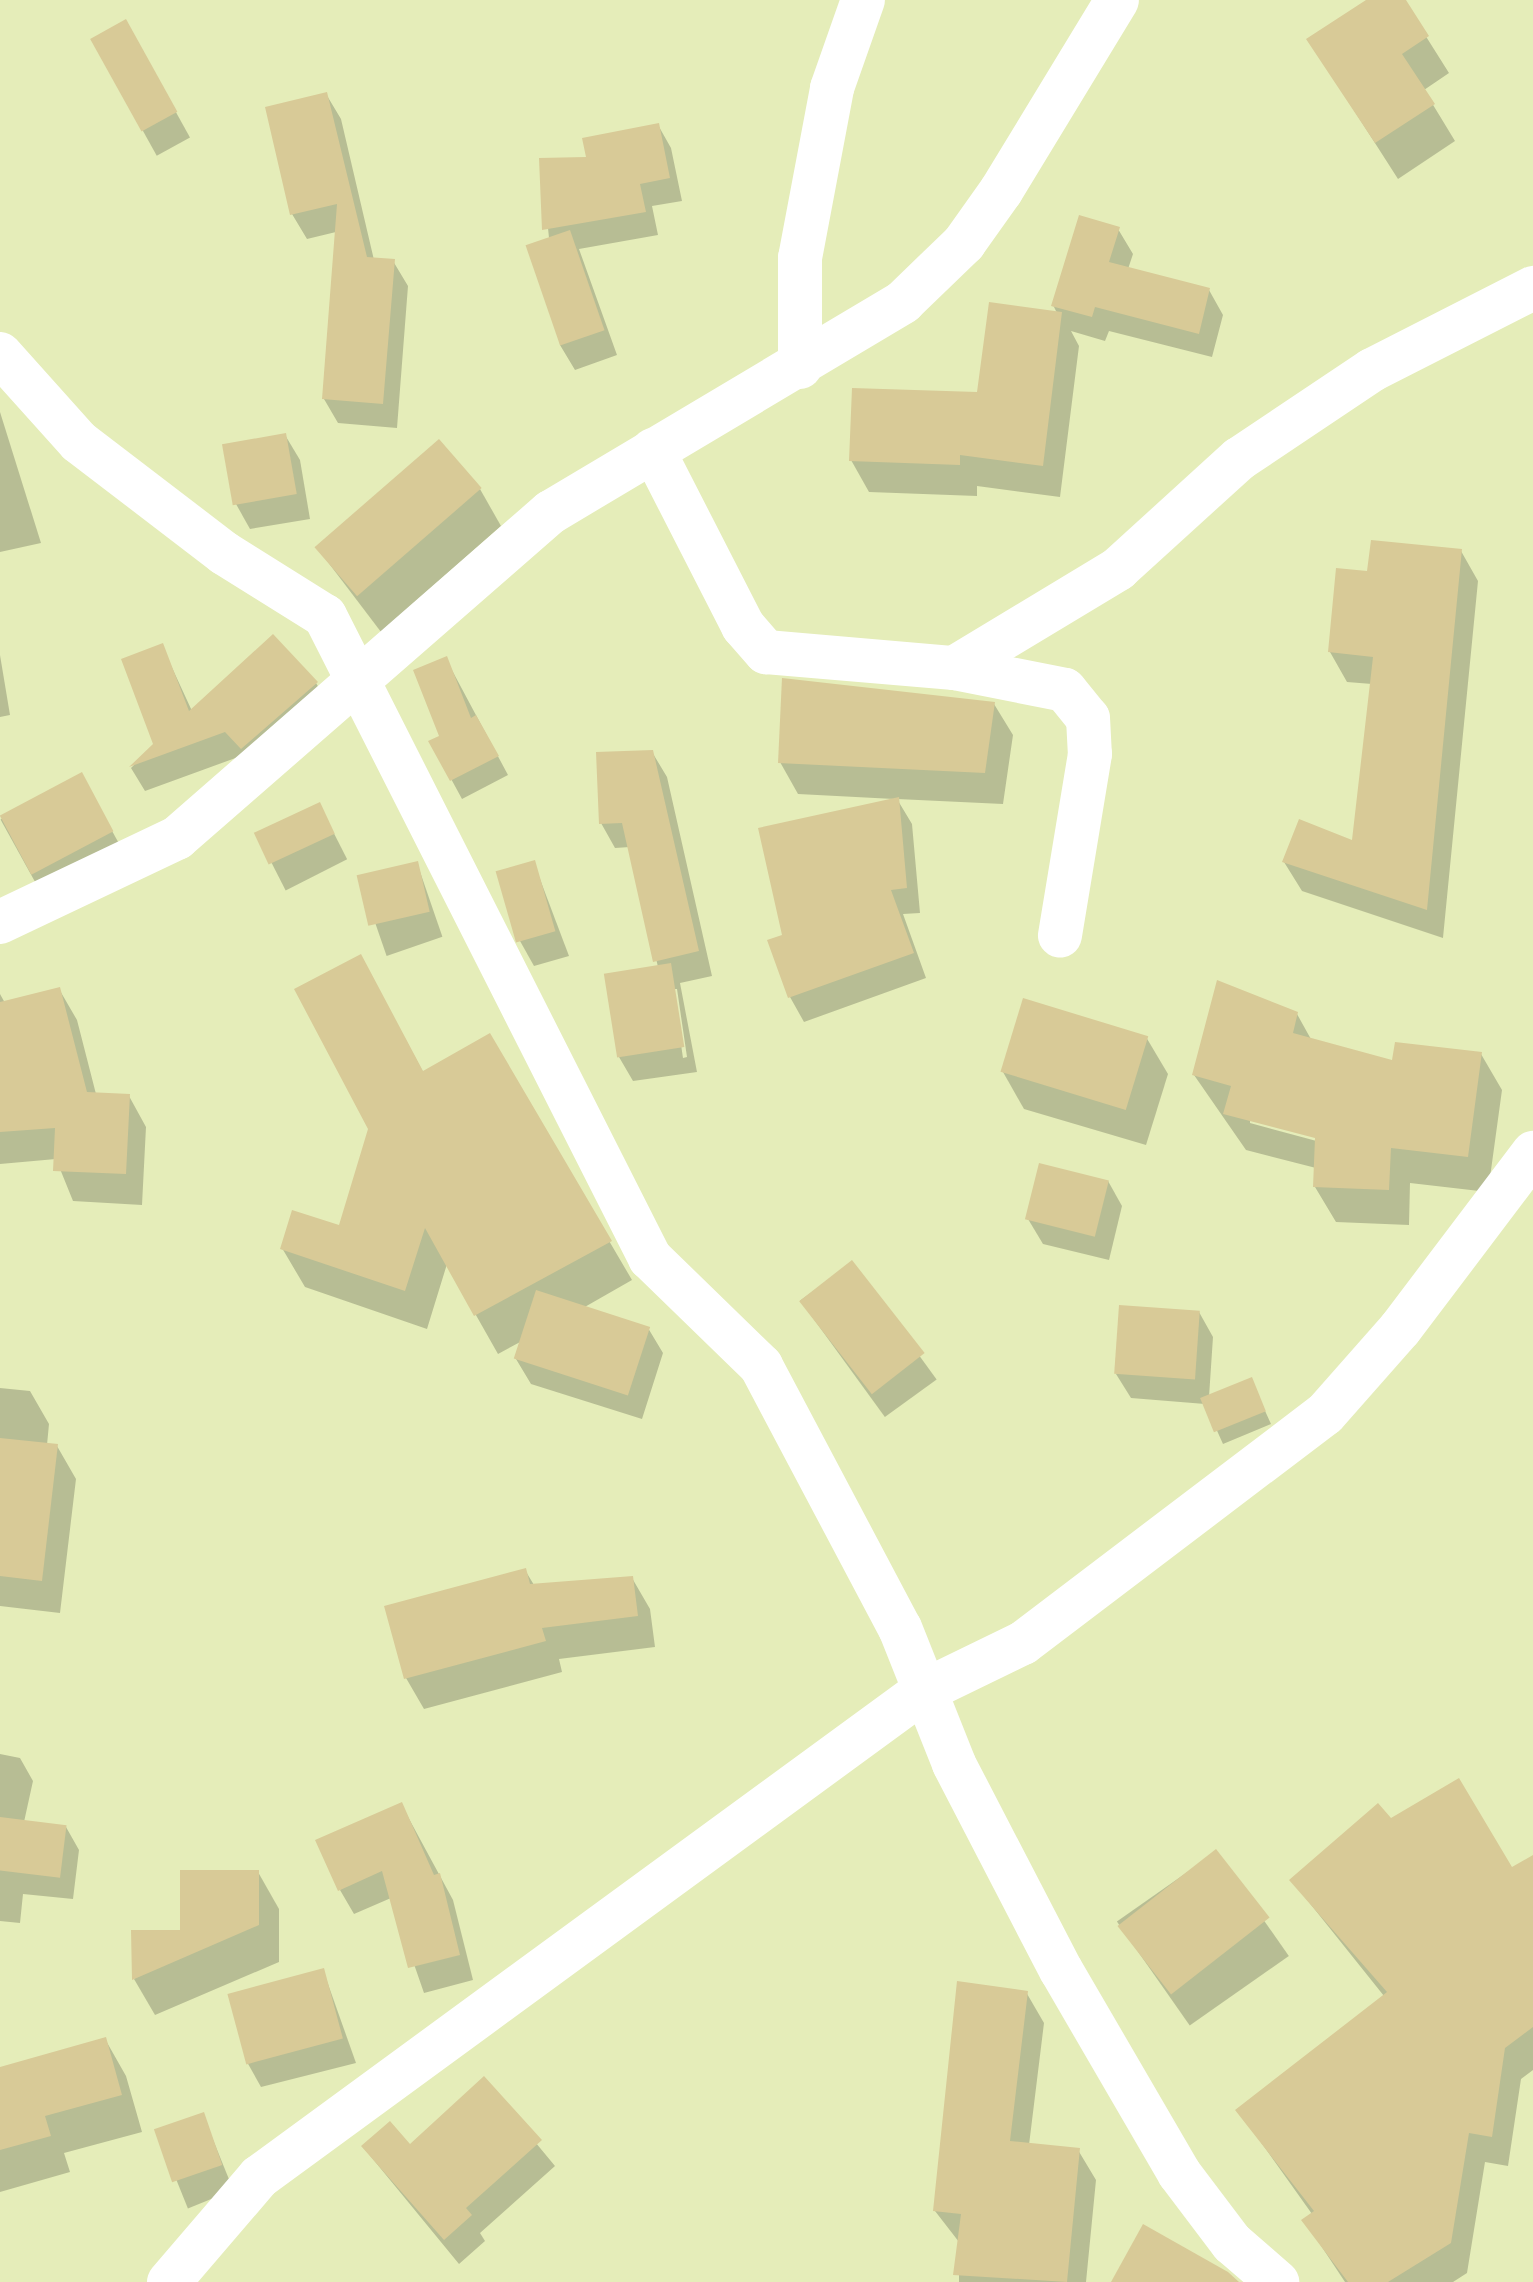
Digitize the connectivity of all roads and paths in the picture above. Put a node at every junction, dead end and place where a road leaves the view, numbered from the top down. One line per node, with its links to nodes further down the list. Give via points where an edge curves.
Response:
1 (863, 0): 5 (street, via 832,88 800,258)
2 (1117, 0): 5 (street, via 964,243 903,302)
3 (1533, 288): 7 (street, via 1372,370 1239,459 1118,569)
4 (0, 354): 8 (street, via 79,442 224,553 325,616)
5 (800, 367): 6 (street)
6 (653, 450): 7 (street, via 743,626 766,652); 8 (street, via 551,512)
7 (954, 668): 10 (street, via 1065,690 1088,718 1090,754)
8 (362, 681): 9 (street, via 177,838); 12 (street, via 650,1258 761,1366 900,1628)
9 (0, 922)
10 (1060, 936)
11 (1533, 1153): 12 (street, via 1400,1329 1325,1414 1023,1643)
12 (922, 1692): 13 (street, via 623,1918 259,2177); 14 (street, via 1014,1885 1179,2173 1232,2243)
13 (169, 2282)
14 (1277, 2282)

